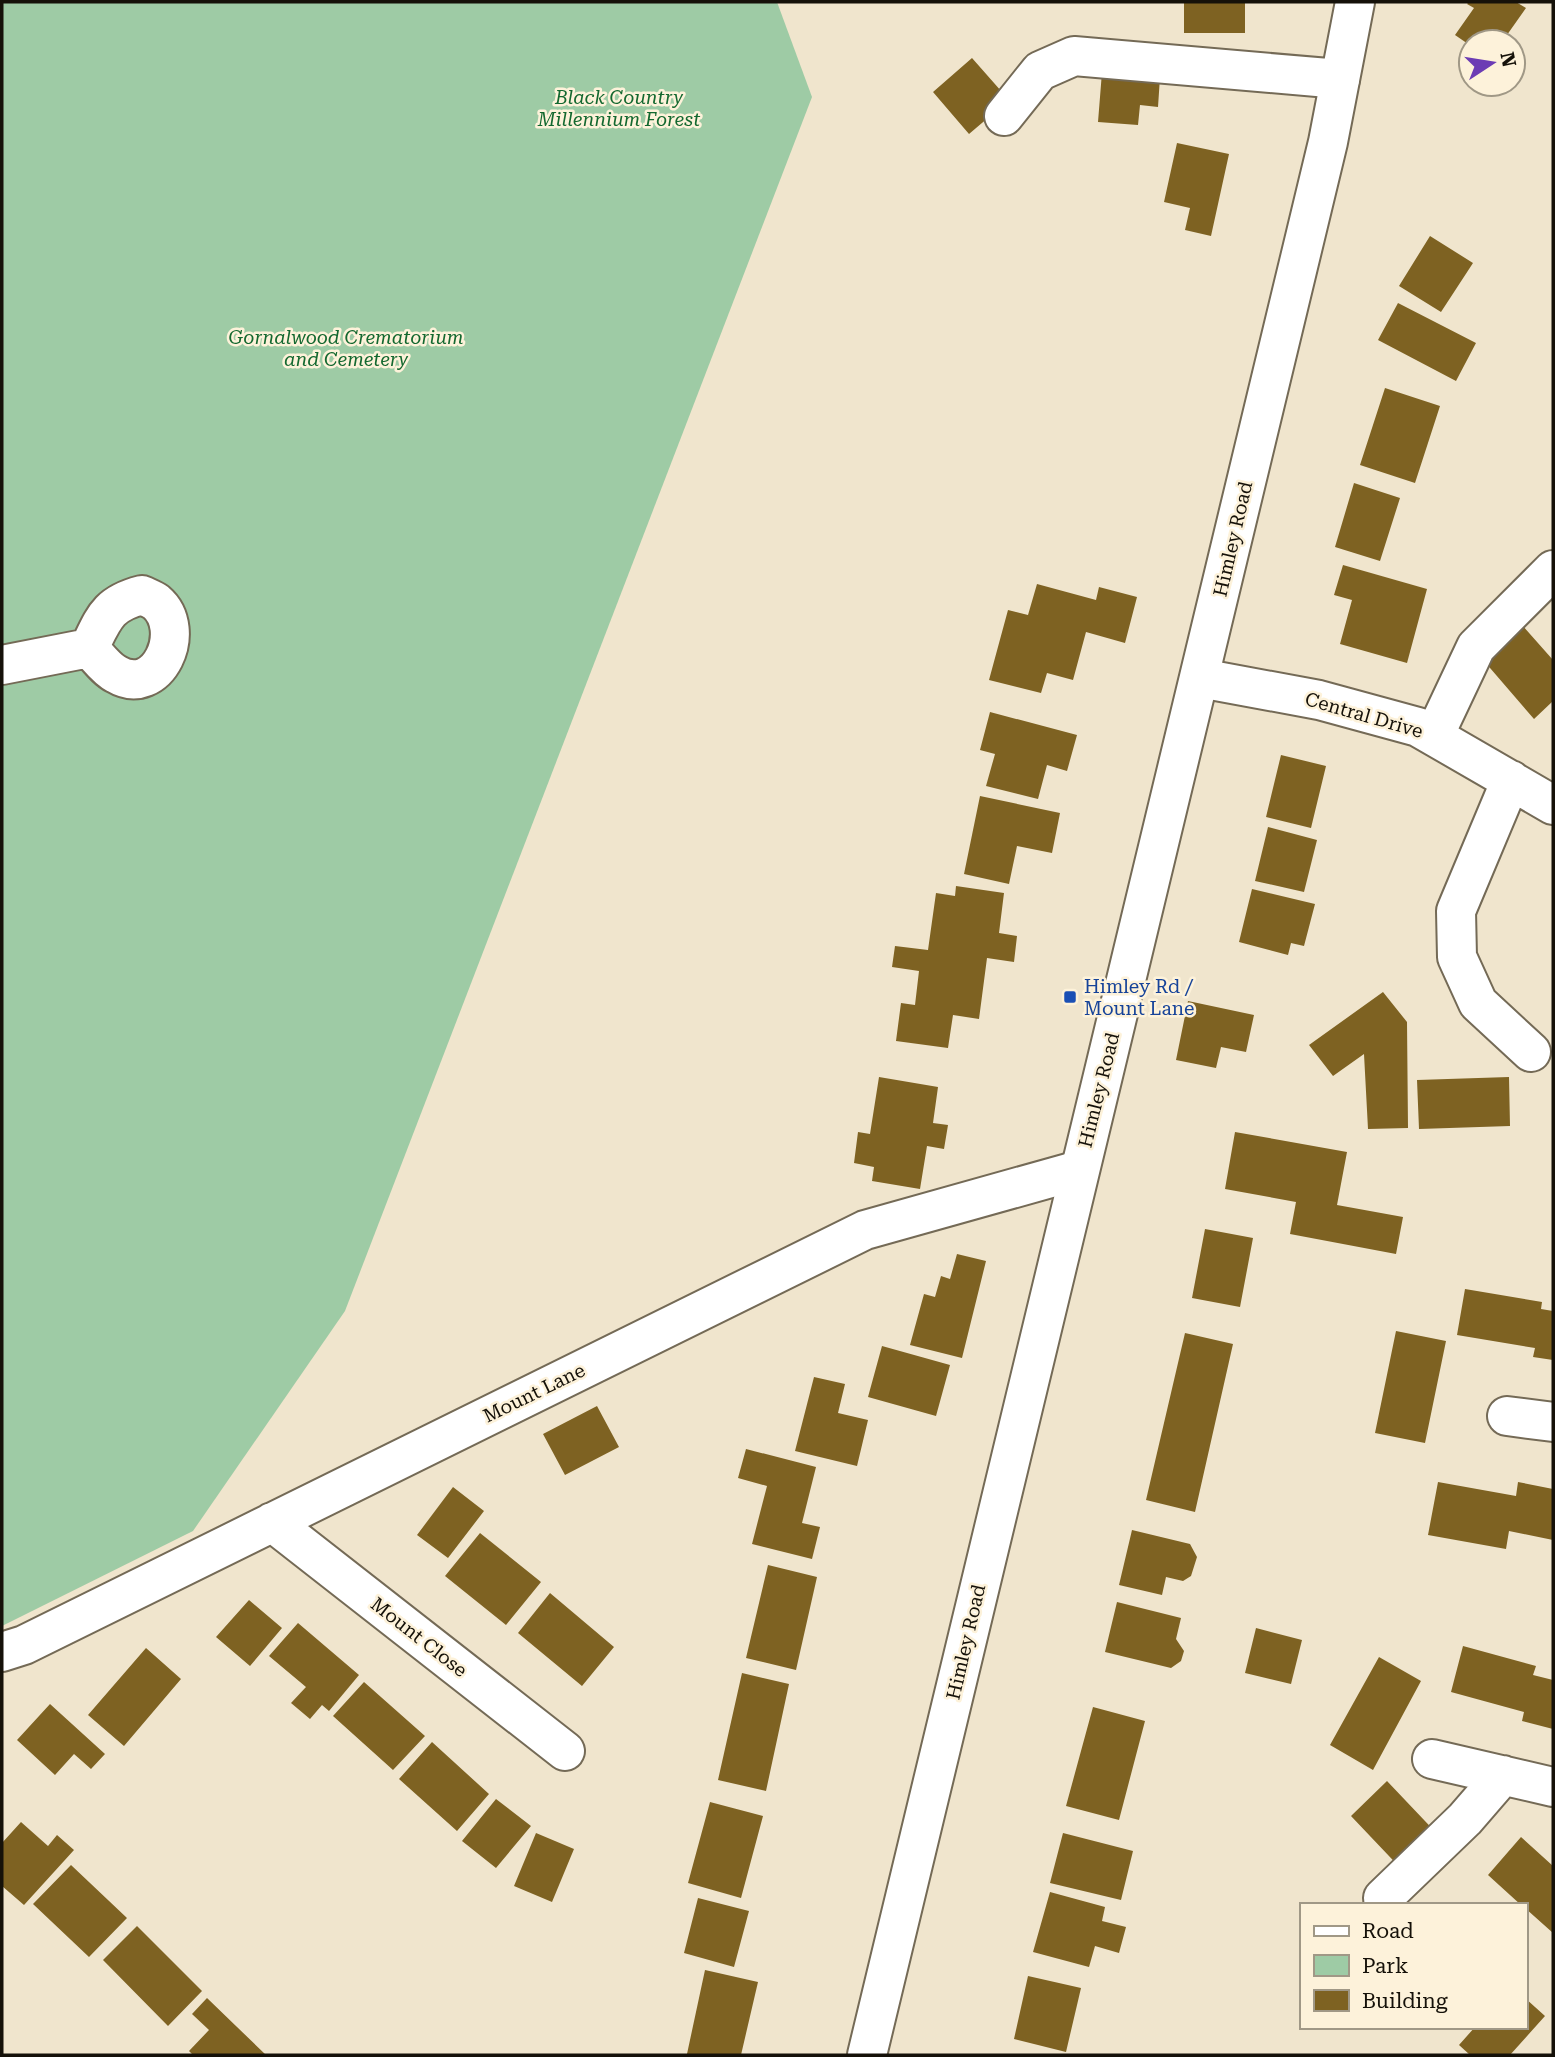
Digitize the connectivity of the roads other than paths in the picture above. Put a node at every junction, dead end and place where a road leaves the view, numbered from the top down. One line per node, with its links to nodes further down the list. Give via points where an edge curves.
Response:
1 (1355, 2): 2 (street, Himley Road)
2 (1340, 79): 3 (street, via 1074,56 1040,71); 7 (street, Himley Road)
3 (1004, 116)
4 (1553, 570): 8 (street, via 1476,646)
5 (89, 648): 6 (street)
6 (2, 665)
7 (1199, 678): 8 (street, Central Drive, via 1320,700 1418,727); 12 (street, Himley Road)
8 (1434, 736): 9 (street, Central Drive)
9 (1511, 780): 10 (street, Central Drive); 11 (street, via 1456,911 1457,957 1478,1003)
10 (1553, 805)
11 (1531, 1052)
12 (1079, 1170): 15 (street, Mount Lane, via 865,1230); 22 (street, Himley Road)
13 (1507, 1416): 14 (street)
14 (1553, 1422)
15 (272, 1522): 16 (street, Mount Lane); 17 (street, Mount Close)
16 (2, 1651)
17 (565, 1751)
18 (1432, 1759): 19 (street)
19 (1503, 1775): 20 (street); 21 (street, via 1465,1819)
20 (1553, 1787)
21 (1382, 1898)
22 (867, 2055)

